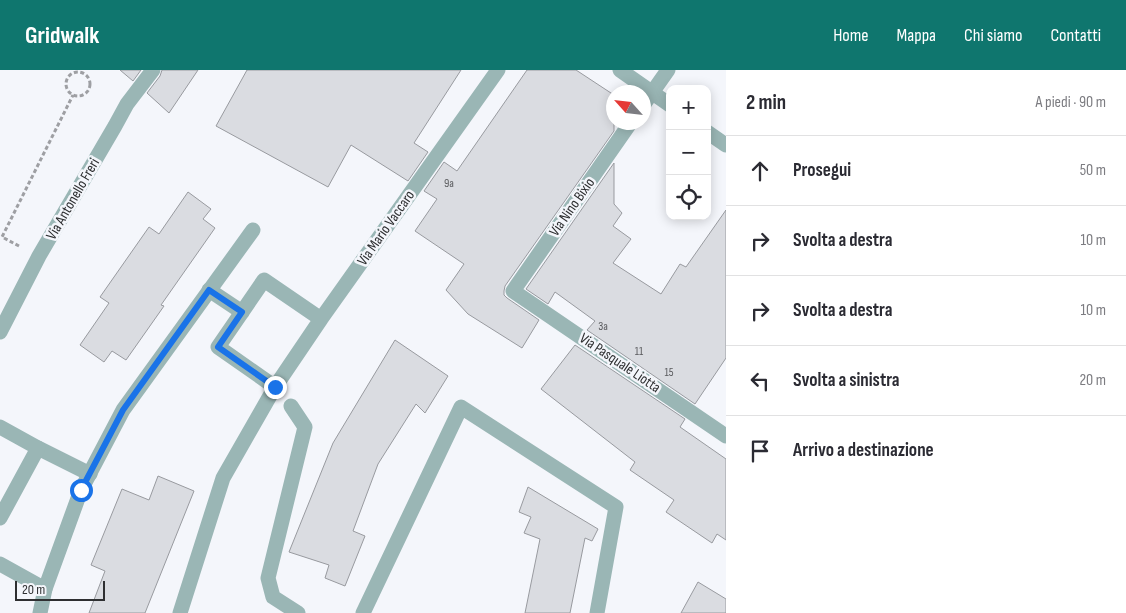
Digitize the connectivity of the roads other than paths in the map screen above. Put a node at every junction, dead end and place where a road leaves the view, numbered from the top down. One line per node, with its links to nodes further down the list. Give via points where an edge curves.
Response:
1 (153, 70): 17 (street, Via Antonello Freri, via 123,112 39,256)
2 (498, 70): 16 (street, Via Mario Vaccaro)
3 (620, 70): 5 (street)
4 (668, 70): 6 (street)
5 (635, 85)
6 (651, 94)
7 (651, 99): 8 (street)
8 (666, 104)
9 (625, 130): 14 (street, Via Nino Bixio)
10 (711, 135): 11 (street)
11 (726, 145)
12 (253, 230): 13 (street)
13 (209, 290): 15 (street); 23 (street, via 123,410)
14 (514, 291): 21 (street, Via Pasquale Liotta)
15 (242, 312): 16 (street, via 264,280); 18 (street, via 218,347)
16 (321, 320): 18 (street, Via Mario Vaccaro)
17 (0, 332)
18 (275, 387): 28 (street, Via Mario Vaccaro, via 223,478)
19 (291, 406): 29 (street, via 305,427 268,578 273,597)
20 (0, 427): 22 (street)
21 (726, 436)
22 (38, 448): 23 (street); 24 (street)
23 (90, 474): 26 (street, via 81,490)
24 (0, 518)
25 (0, 564): 26 (street)
26 (45, 589): 27 (street)
27 (40, 613)
28 (180, 613)
29 (298, 613)
30 (363, 613): 31 (street, via 461,406 616,507)
31 (597, 613)

